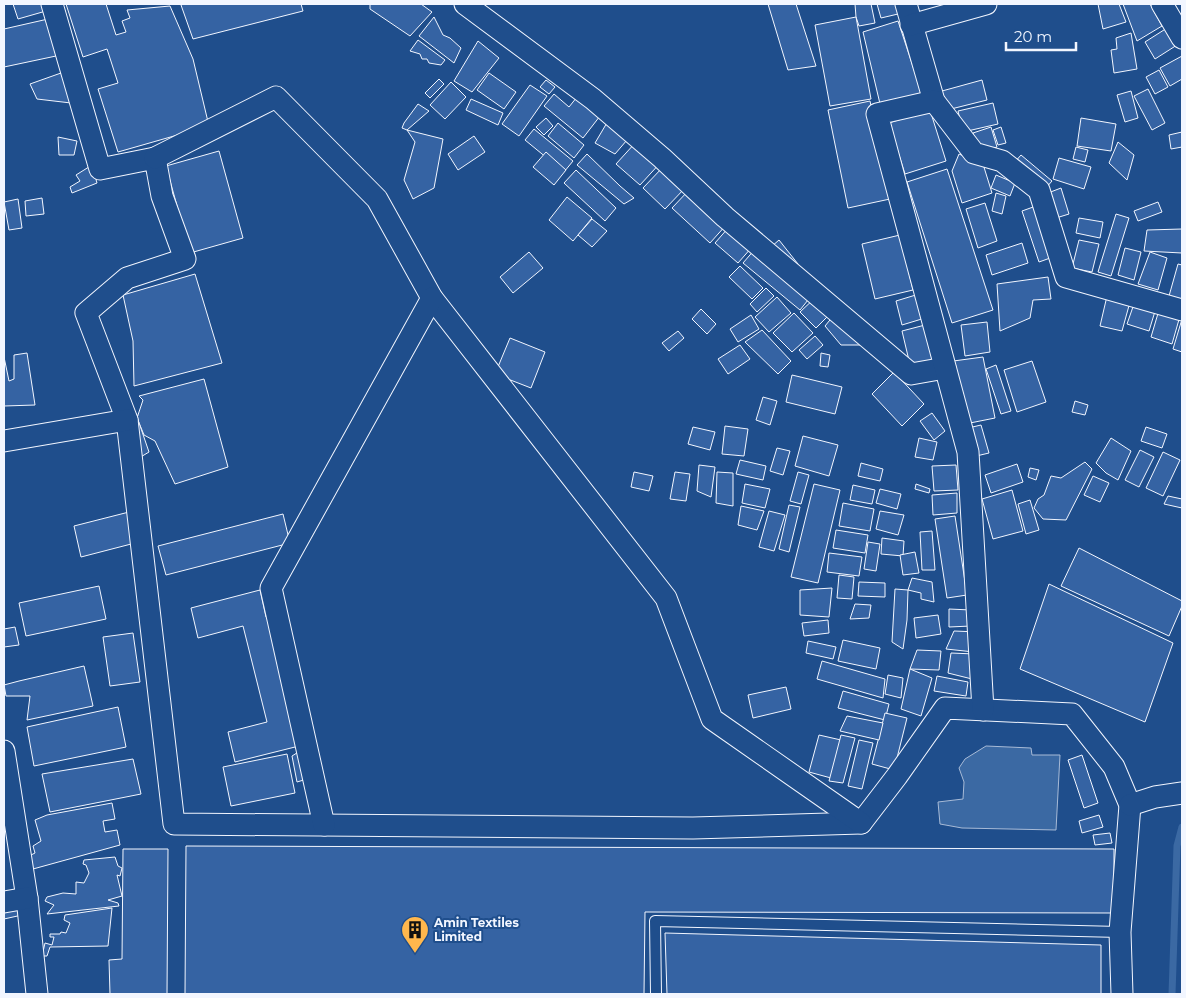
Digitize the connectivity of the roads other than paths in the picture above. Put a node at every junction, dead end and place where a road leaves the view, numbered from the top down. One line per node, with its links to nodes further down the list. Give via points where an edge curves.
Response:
1 (52, 4): 9 (street, via 100,169)
2 (465, 4): 12 (street, via 593,99 725,217 911,374)
3 (906, 4): 6 (street)
4 (986, 4): 6 (street)
5 (1162, 4): 7 (street)
6 (912, 25): 8 (street)
7 (1182, 38)
8 (934, 100): 11 (street, via 974,153 1002,161 1039,190 1066,277); 12 (street, via 877,114)
9 (155, 158): 10 (street, via 276,97 377,199); 13 (street, via 162,196 185,258 127,278 86,313)
10 (432, 298): 19 (street, via 666,598 712,719); 20 (street, via 271,588)
11 (1182, 310)
12 (945, 368): 15 (street, via 968,452)
13 (127, 420): 14 (street); 20 (street, via 174,824)
14 (4, 441)
15 (984, 710): 18 (street, via 1072,714 1114,767); 19 (street, via 945,708)
16 (4, 751): 21 (street)
17 (1182, 794): 18 (street, via 1155,797)
18 (1130, 805): 23 (street)
19 (861, 823): 20 (street, via 693,828)
20 (324, 826)
21 (27, 898): 22 (street); 24 (street)
22 (4, 902)
23 (1120, 932): 25 (lane, via 655,921); 26 (street)
24 (37, 994)
25 (656, 994)
26 (1122, 994)

